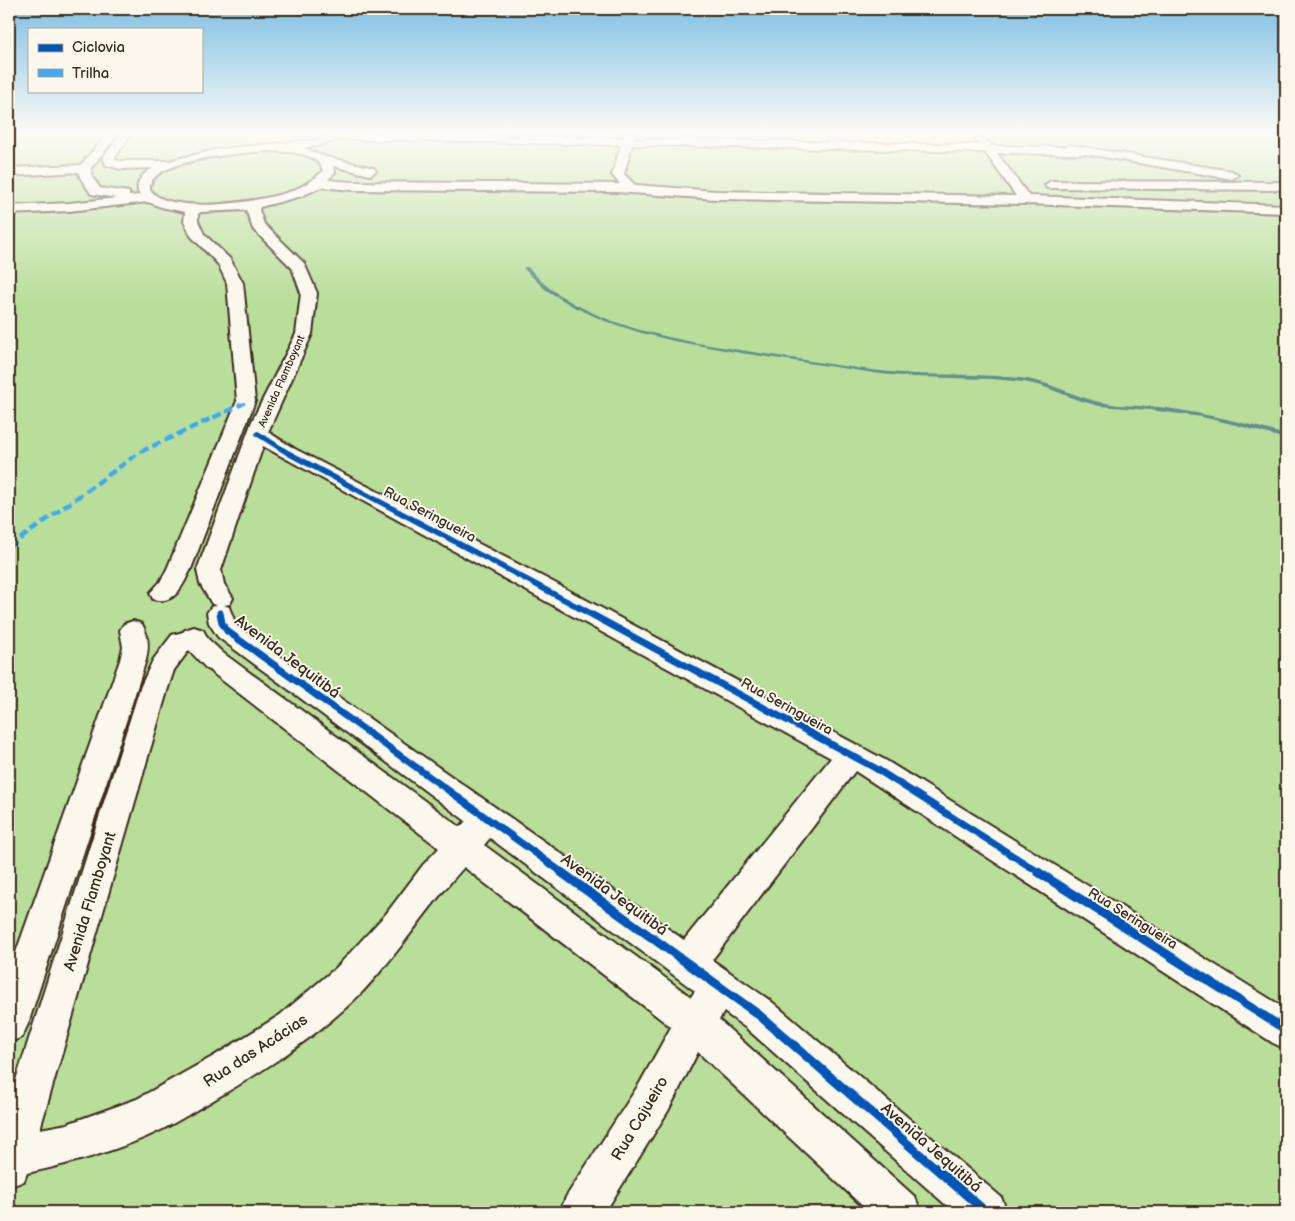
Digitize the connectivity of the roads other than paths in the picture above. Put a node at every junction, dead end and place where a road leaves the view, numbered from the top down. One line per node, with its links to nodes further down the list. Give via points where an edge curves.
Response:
1 (95, 190): 7 (street)
2 (144, 190): 7 (street)
3 (304, 190): 8 (street)
4 (328, 190): 8 (street)
5 (645, 190): 9 (street, via 716,195)
6 (1017, 190): 9 (street)
7 (149, 197): 11 (street, via 170,205); 13 (street, via 69,207)
8 (288, 197): 10 (street)
9 (1025, 200): 12 (street)
10 (254, 204): 11 (street); 14 (street, Avenida Flamboyant, via 252,210 258,226 299,266 309,293 304,334)
11 (198, 208): 17 (street, Avenida Flamboyant, via 191,213 198,236 225,262 235,283 246,401)
12 (1286, 209)
13 (9, 210)
14 (258, 434): 15 (street, Rua Seringueira); 16 (street, Avenida Flamboyant)
15 (288, 452): 16 (street, via 269,452); 22 (street, Rua Seringueira)
16 (248, 459): 17 (street); 19 (street, Avenida Flamboyant, via 209,570)
17 (223, 460): 18 (street, Avenida Flamboyant, via 175,579)
18 (162, 593): 19 (street, via 174,588 208,588); 20 (street, via 138,610 132,623)
19 (220, 606): 21 (street, via 206,630); 23 (street, Avenida Jequitibá, via 222,623 227,631)
20 (133, 630): 21 (street, via 145,641 168,644); 28 (street, via 134,660)
21 (188, 638): 24 (street); 30 (street, Avenida Flamboyant, via 162,667 154,688)
22 (851, 755): 25 (street); 29 (street, Rua Seringueira)
23 (488, 819): 24 (street, Rua das Acácias); 25 (street, Avenida Jequitibá)
24 (462, 847): 27 (street); 30 (street, Rua das Acácias, via 350,979 293,1028 147,1116 68,1144)
25 (688, 963): 26 (street, Avenida Jequitibá); 27 (street, Rua Cajueiro, via 698,991)
26 (720, 986): 27 (street, Rua Cajueiro); 33 (street, Avenida Jequitibá, via 760,1015)
27 (695, 1023): 31 (street, Rua Cajueiro, via 654,1097); 32 (street)
28 (9, 1024)
29 (1286, 1030)
30 (10, 1159)
31 (581, 1212)
32 (900, 1212)
33 (986, 1212)

